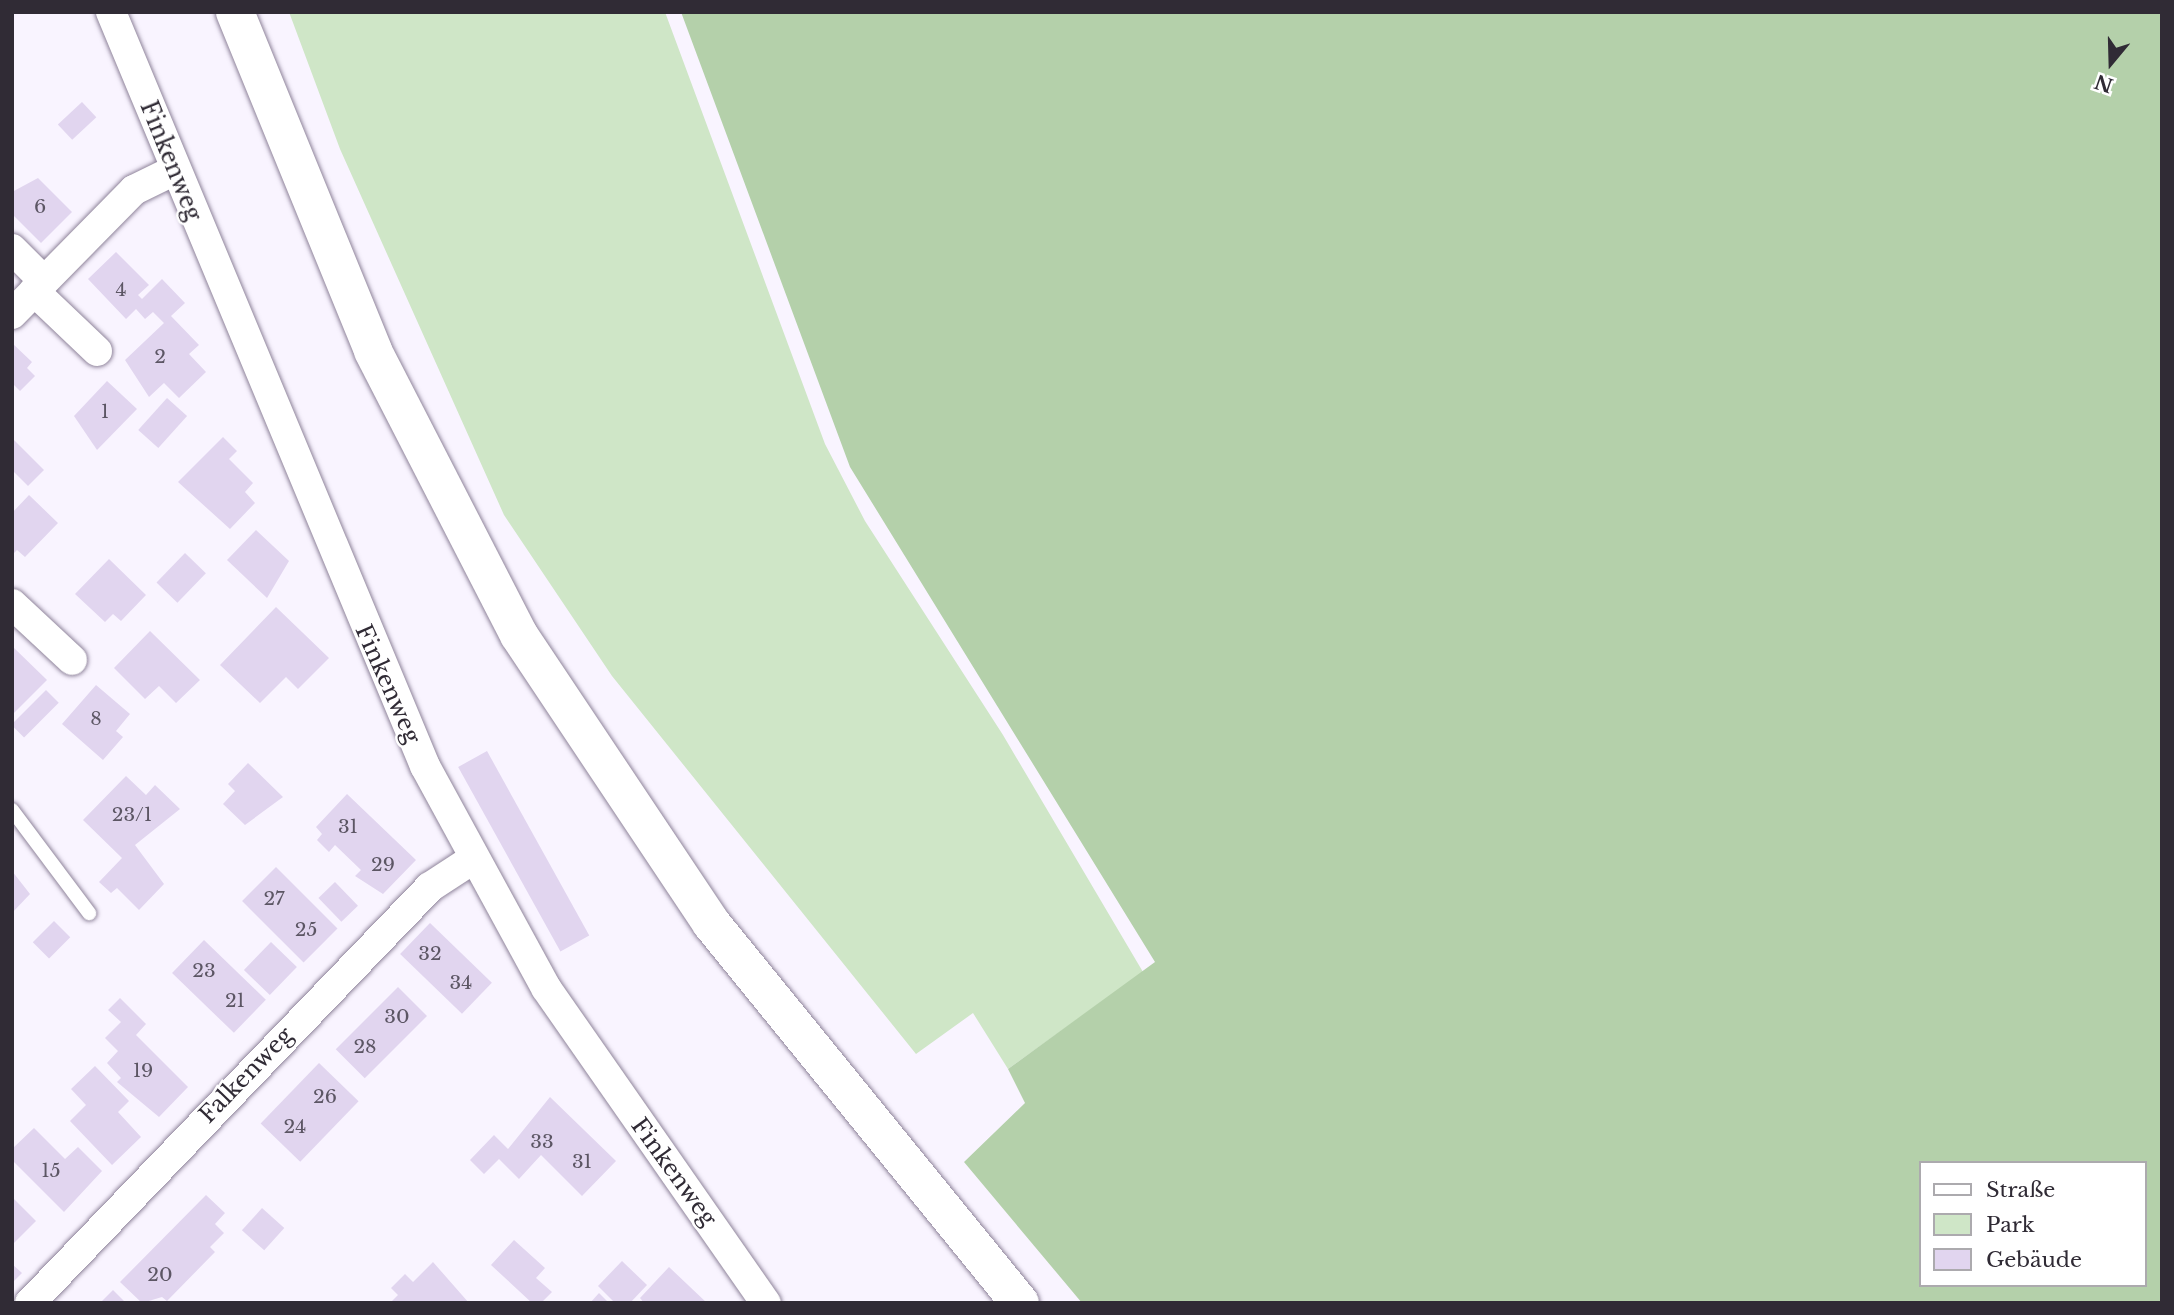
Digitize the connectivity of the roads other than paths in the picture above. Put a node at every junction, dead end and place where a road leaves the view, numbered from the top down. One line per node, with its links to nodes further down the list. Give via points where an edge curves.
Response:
1 (111, 12): 3 (street, Finkenweg)
2 (235, 12): 15 (main road, via 373,351 519,635 711,923)
3 (175, 170): 5 (street, via 134,190); 11 (street, Finkenweg, via 398,710)
4 (12, 249): 5 (street)
5 (39, 286): 6 (street); 7 (street)
6 (12, 314)
7 (97, 351)
8 (12, 604): 9 (street)
9 (72, 660)
10 (12, 810): 12 (lane)
11 (473, 859): 13 (street, Falkenweg, via 430,887); 14 (street, Finkenweg, via 545,988)
12 (89, 913)
13 (30, 1303)
14 (766, 1303)
15 (1020, 1303)

